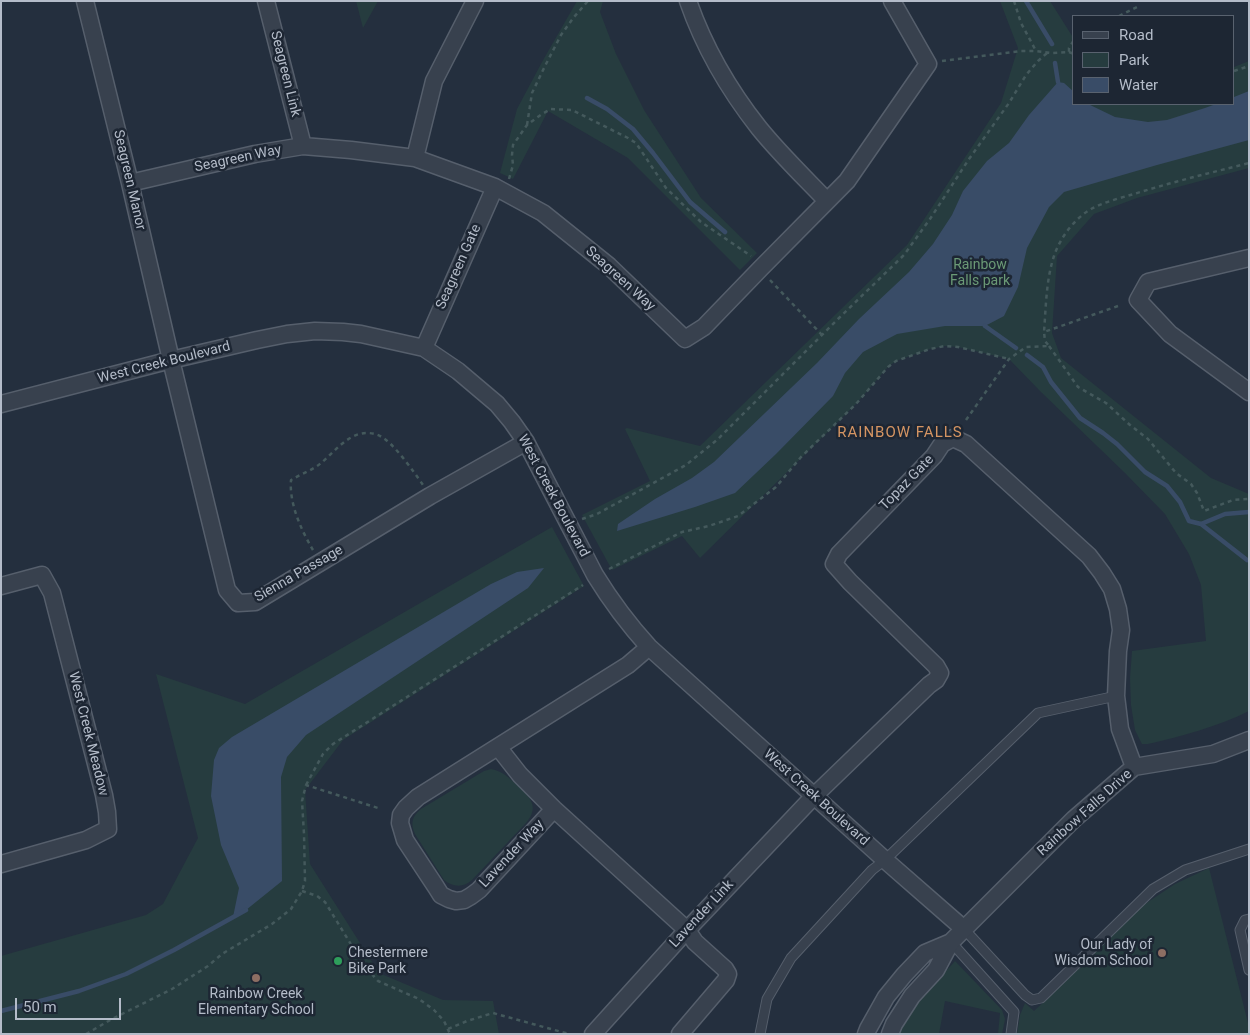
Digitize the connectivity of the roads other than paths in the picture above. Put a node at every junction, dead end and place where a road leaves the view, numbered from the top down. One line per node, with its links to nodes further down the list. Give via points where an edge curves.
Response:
1 (85, 1): 9 (street, Seagreen Manor)
2 (266, 1): 6 (street, Seagreen Link)
3 (475, 1): 7 (street, via 434,81)
4 (688, 1): 10 (street, via 711,55 748,114)
5 (892, 1): 10 (street, Seagreen Way, via 928,64 847,181)
6 (303, 146): 7 (street, Seagreen Way); 9 (street, Seagreen Way)
7 (415, 158): 8 (street, Seagreen Way)
8 (502, 183): 10 (street, Seagreen Way, via 610,266 685,339 704,327); 12 (street, Seagreen Gate)
9 (130, 184): 13 (street, Seagreen Manor)
10 (827, 201)
11 (1249, 258): 14 (street, via 1148,282 1138,300 1170,334)
12 (424, 348): 13 (street, West Creek Boulevard, via 361,334 315,331 272,337); 16 (street, West Creek Boulevard, via 497,404)
13 (171, 360): 15 (street, West Creek Boulevard); 16 (street, Sienna Passage, via 227,590 238,603 255,602)
14 (1249, 392)
15 (1, 404)
16 (526, 442): 18 (street, West Creek Boulevard, via 595,575 630,626)
17 (1, 586): 27 (street, West Creek Meadow, via 42,575 52,593 104,796 108,829 86,840)
18 (649, 647): 21 (street, Lavender Way, via 628,665); 23 (street, West Creek Boulevard)
19 (1116, 696): 22 (street, Topaz Gate, via 1120,729); 23 (street, Topaz Gate, via 1121,630 1118,609 1107,581 1088,556 966,444 953,438 942,444 839,554 834,564 940,673); 26 (lane, via 1038,713)
20 (1249, 740): 22 (street, Rainbow Falls Drive, via 1213,754)
21 (498, 747): 24 (street, Lavender Way); 24 (street, Lavender Way, via 418,797 401,815 405,840 441,895 456,901 472,896)
22 (1134, 768): 29 (street, Rainbow Falls Drive, via 1074,820)
23 (814, 796): 26 (street, West Creek Boulevard); 30 (street, Lavender Link)
24 (554, 809): 30 (street, Lavender Way)
25 (1249, 849): 29 (lane, via 1185,870 1153,889 1041,998 1032,1000 1025,995)
26 (885, 860): 29 (street, West Creek Boulevard); 35 (lane, via 791,958 767,1000)
27 (1, 864)
28 (1249, 919): 32 (lane, via 1240,930)
29 (964, 929): 31 (street, Rainbow Falls Drive)
30 (687, 930): 33 (street, Lavender Link); 34 (street, Lavender Way, via 728,974)
31 (951, 942): 36 (street, Rainbow Falls Drive, via 925,953 904,975 886,997); 37 (street, Rainbow Falls Drive, via 936,970 912,996); 38 (lane, via 1014,1012)
32 (1249, 970)
33 (593, 1034)
34 (680, 1034)
35 (760, 1034)
36 (866, 1034)
37 (890, 1034)
38 (1010, 1034)

